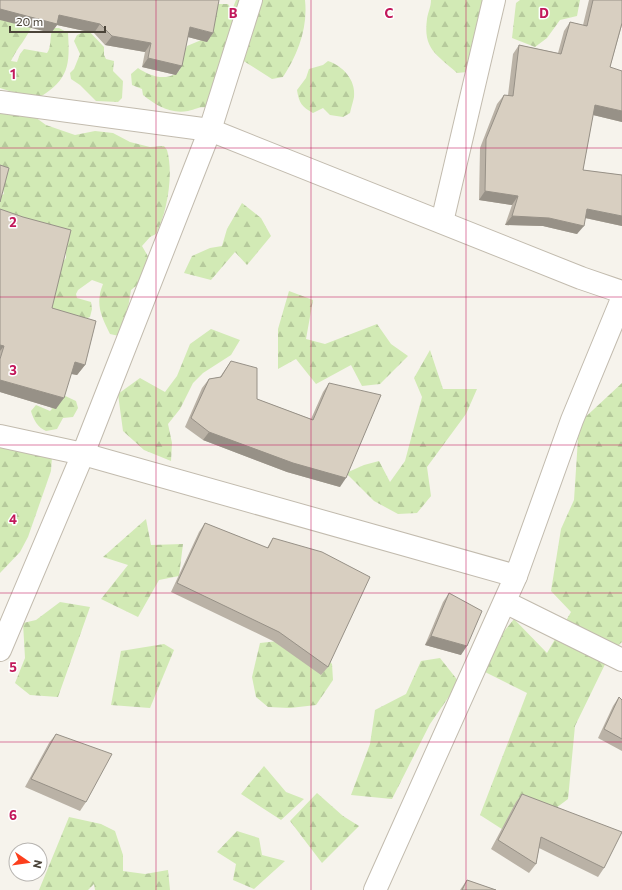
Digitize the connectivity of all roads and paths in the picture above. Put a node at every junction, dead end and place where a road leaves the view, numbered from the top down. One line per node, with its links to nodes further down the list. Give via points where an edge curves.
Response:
1 (251, 0): 4 (street)
2 (494, 0): 5 (street)
3 (0, 102): 4 (street)
4 (210, 130): 5 (street); 9 (street)
5 (442, 222): 6 (street)
6 (622, 292)
7 (622, 299): 10 (street, via 572,420)
8 (0, 436): 9 (street)
9 (83, 454): 10 (street); 12 (street)
10 (516, 576): 11 (street)
11 (505, 602): 13 (street); 14 (street)
12 (0, 650)
13 (622, 660)
14 (375, 890)

